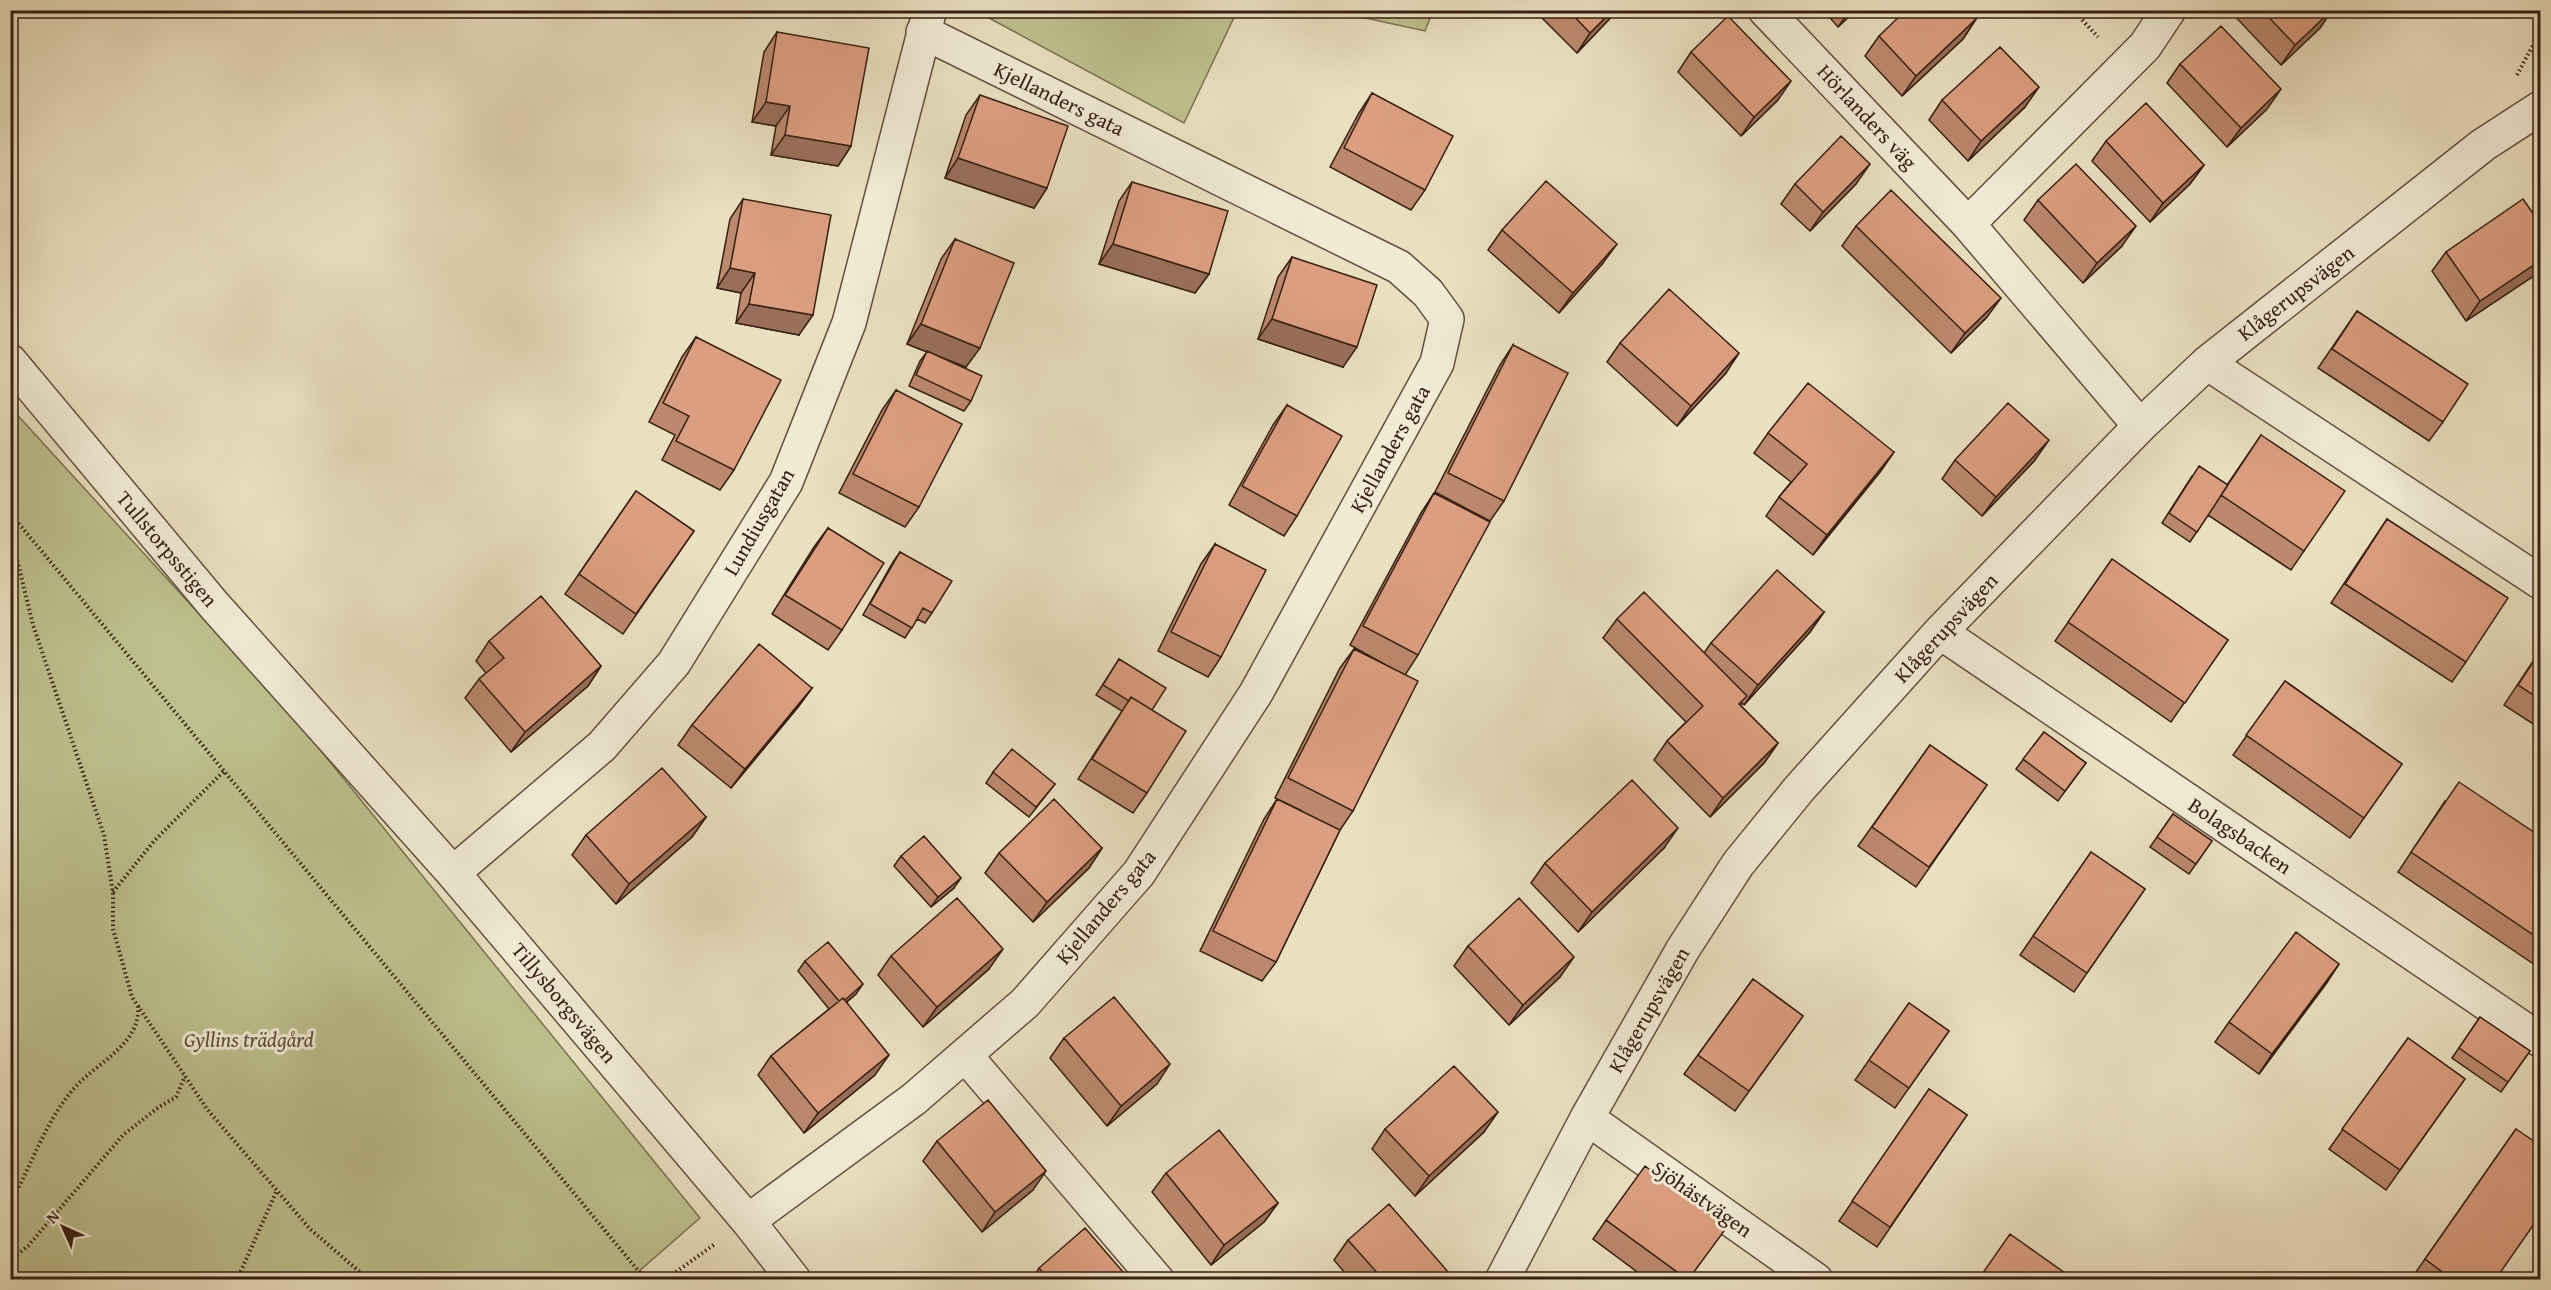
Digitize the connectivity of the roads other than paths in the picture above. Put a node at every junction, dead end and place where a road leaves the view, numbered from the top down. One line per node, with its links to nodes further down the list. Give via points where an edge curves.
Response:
1 (1765, 10): 5 (street, Hörlanders väg)
2 (2169, 10): 5 (street, via 2145,46)
3 (926, 21): 12 (street, Lundiusgatan, via 849,323 786,482 666,672 602,746); 14 (street, Kjellanders gata, via 1399,267 1428,292 1447,319 1437,363 1256,693 1139,873 1025,1003)
4 (2541, 108): 7 (street, Klågerupsvägen, via 2483,145)
5 (1968, 224): 8 (street, Hörlanders väg)
6 (10, 362): 11 (street, Tullstorpsstigen, via 214,605)
7 (2207, 363): 8 (street, Klågerupsvägen); 9 (street)
8 (2140, 426): 10 (street, Klågerupsvägen)
9 (2541, 582)
10 (1940, 632): 13 (street, Bolagsbacken); 15 (street, Klågerupsvägen, via 1799,789 1738,864 1683,950)
11 (328, 732): 12 (street, Tillysborgsvägen)
12 (453, 873): 16 (street, Tillysborgsvägen)
13 (2541, 1040)
14 (965, 1055): 16 (street, Kjellanders gata, via 914,1099); 18 (street)
15 (1587, 1118): 19 (street, Klågerupsvägen); 20 (street, Sjöhästvägen)
16 (748, 1221): 17 (street, Tillysborgsvägen)
17 (794, 1280)
18 (1157, 1280)
19 (1502, 1280)
20 (1816, 1280)

